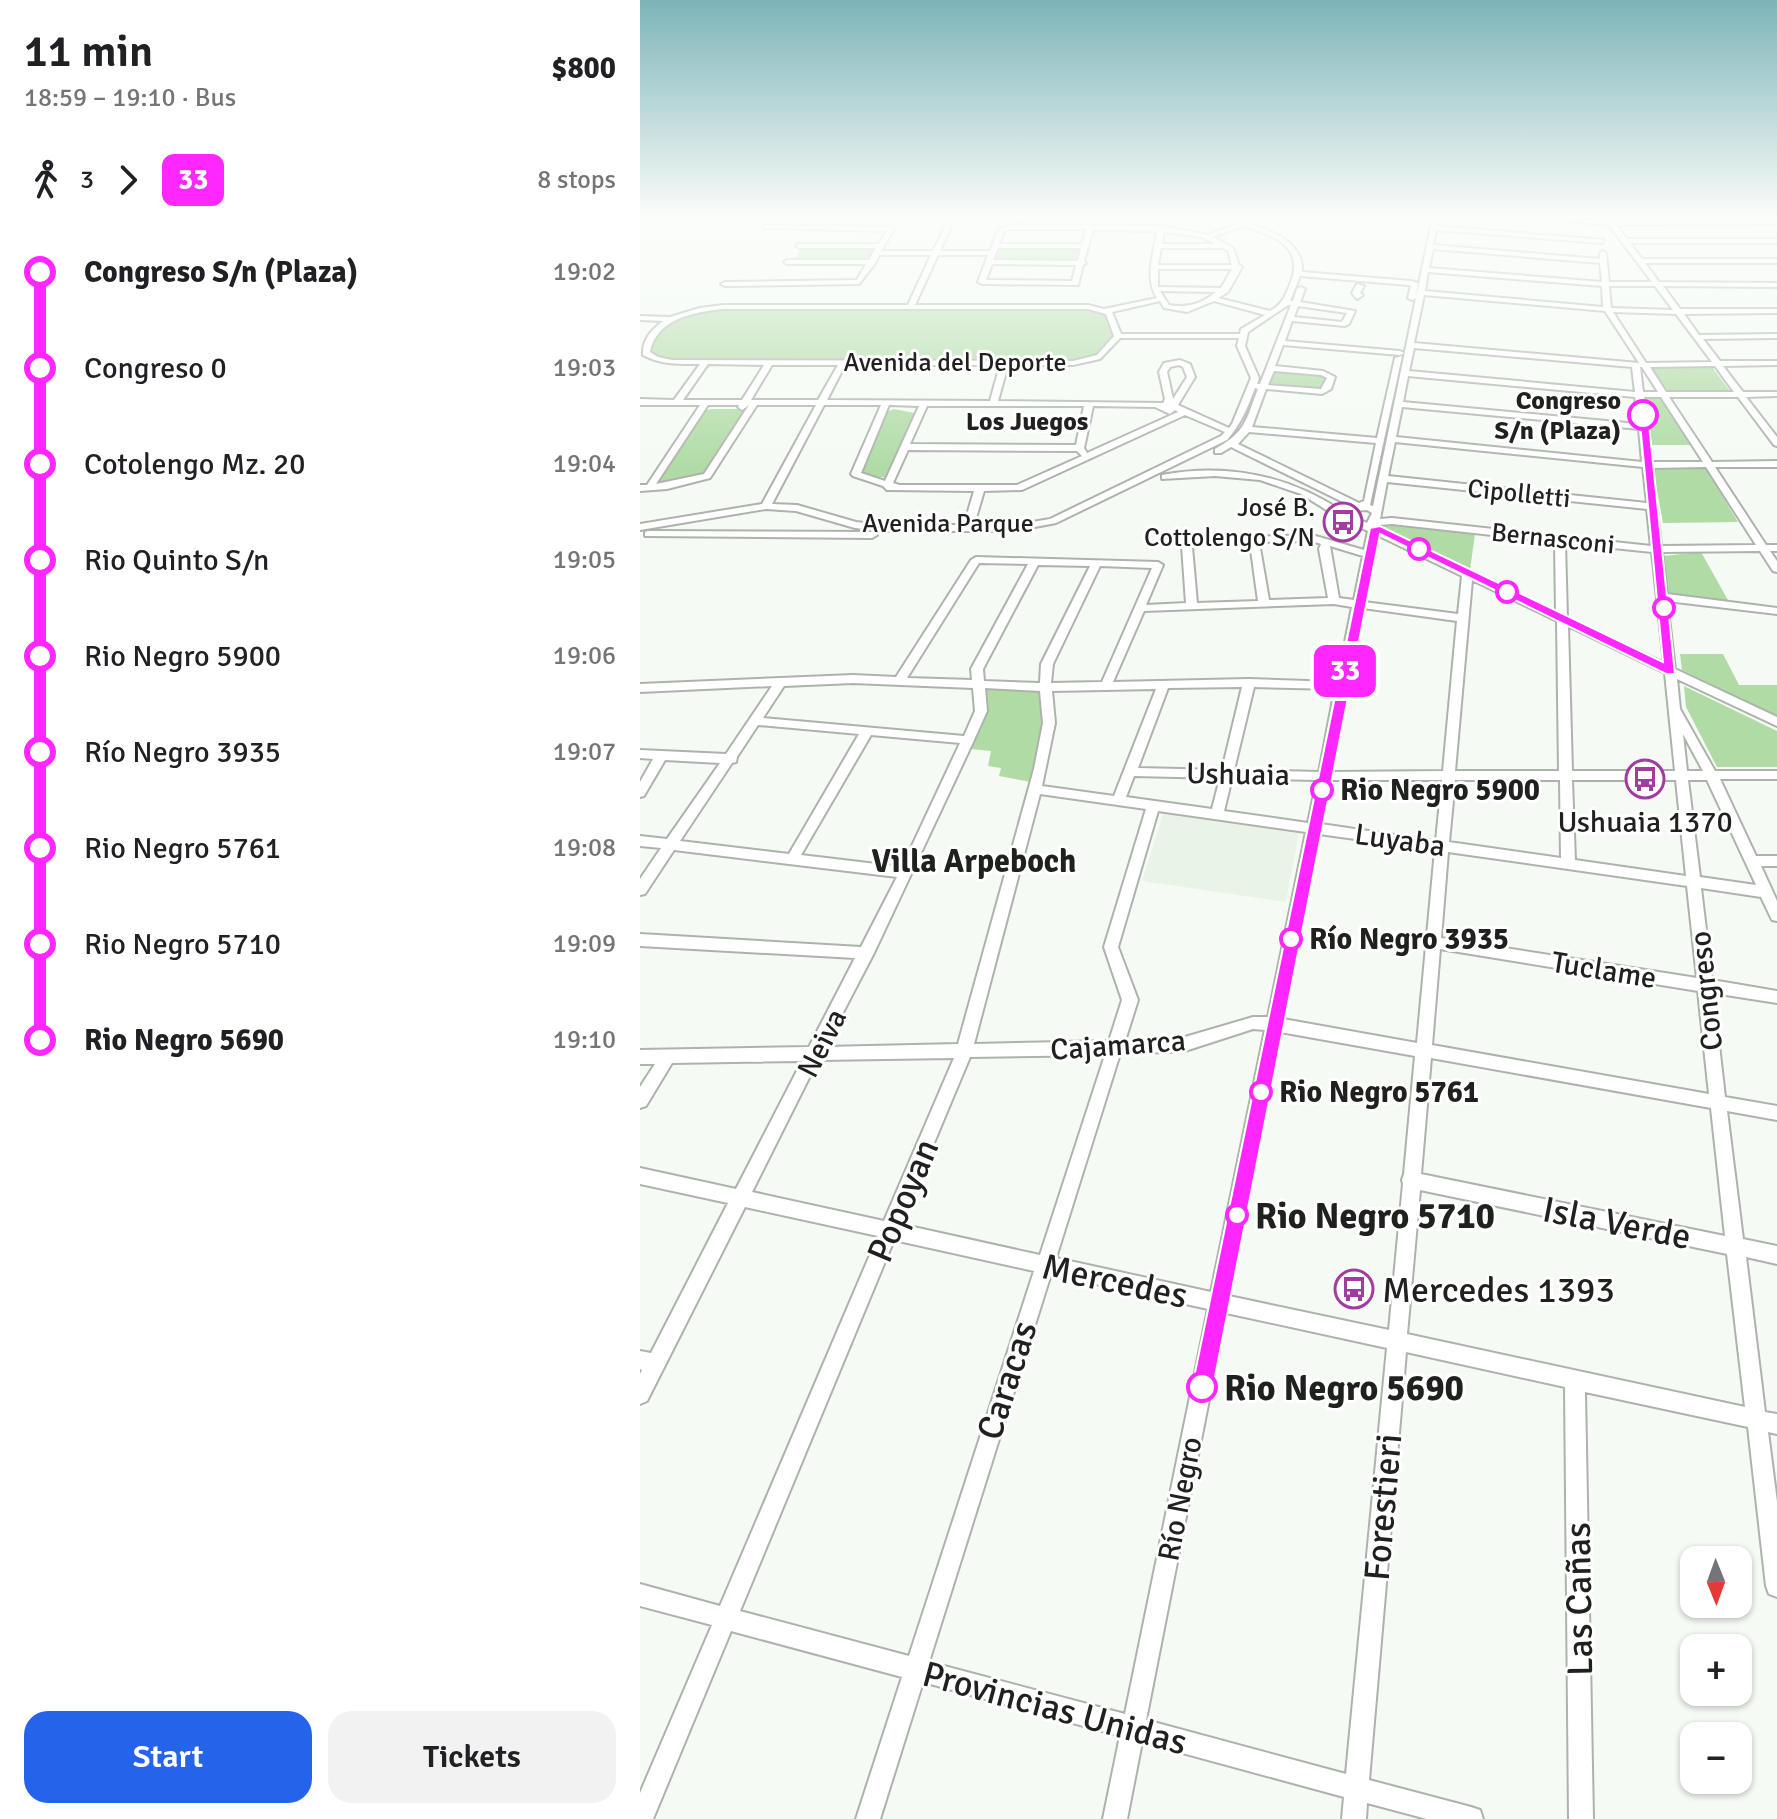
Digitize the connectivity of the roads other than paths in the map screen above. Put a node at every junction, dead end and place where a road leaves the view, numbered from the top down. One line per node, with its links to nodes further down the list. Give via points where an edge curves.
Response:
1 (800, 301): 15 (street)
2 (913, 301): 16 (street)
3 (1023, 301): 17 (street)
4 (1152, 301): 20 (street, Avenida del Deporte)
5 (1164, 301): 6 (street, via 1187,309)
6 (1209, 301)
7 (1221, 301): 23 (street)
8 (1354, 301): 19 (street)
9 (1411, 301): 36 (street)
10 (1420, 301): 33 (street, Río Negro)
11 (1532, 301): 18 (street)
12 (1606, 301): 18 (street)
13 (1669, 301): 22 (street)
14 (1291, 303): 19 (street); 23 (street); 26 (street, Avenida Parque)
15 (796, 307): 16 (street, Avenida del Deporte); 25 (street, Avenida del Deporte, via 714,307)
16 (910, 308): 17 (street, Avenida del Deporte)
17 (1021, 308): 20 (street, Avenida del Deporte)
18 (1607, 309): 22 (street); 45 (street)
19 (1350, 310): 27 (street)
20 (1106, 311): 28 (street)
21 (1777, 311): 22 (street)
22 (1678, 312): 31 (street)
23 (1271, 314): 29 (street)
24 (640, 318): 25 (street, Avenida del Deporte)
25 (670, 319): 34 (street)
26 (1290, 319): 27 (street); 32 (street, Avenida Parque)
27 (1345, 324): 35 (street)
28 (1118, 336): 29 (street); 42 (street, Avenida del Deporte, via 1105,354 1087,361)
29 (1242, 336): 48 (street, via 1242,350 1256,373)
30 (1777, 336): 31 (street)
31 (1697, 337): 44 (street)
32 (1281, 343): 36 (street); 46 (street, Avenida Parque)
33 (1411, 345): 45 (street); 47 (street, Río Negro)
34 (642, 349): 37 (street)
35 (1340, 350): 46 (street); 49 (street, via 1322,392)
36 (1400, 353): 71 (street)
37 (651, 358): 38 (street, Avenida del Deporte); 41 (street)
38 (706, 362): 39 (street, Avenida del Deporte); 54 (street)
39 (770, 362): 40 (street, Avenida del Deporte); 59 (street)
40 (843, 362): 42 (street, Avenida del Deporte); 60 (street)
41 (642, 363)
42 (1005, 363): 56 (street)
43 (1777, 363): 44 (street)
44 (1717, 364): 45 (street); 50 (street)
45 (1640, 365): 52 (street, Congreso); 53 (street)
46 (1271, 368): 49 (street, Avenida Parque)
47 (1406, 373): 52 (street); 57 (street, Río Negro)
48 (1252, 386): 49 (street); 69 (street)
49 (1264, 387): 68 (street, Avenida Parque)
50 (1740, 394): 51 (street); 53 (street); 65 (street)
51 (1777, 394)
52 (1640, 395): 53 (street); 67 (street, Congreso)
53 (1664, 395): 78 (street)
54 (677, 402): 55 (street); 58 (street)
55 (640, 404): 58 (street)
56 (993, 404): 62 (street); 63 (street)
57 (1400, 404): 67 (street); 70 (street, Río Negro)
58 (705, 405): 59 (street); 84 (street)
59 (748, 405): 60 (street); 84 (street, via 707,476)
60 (820, 405): 61 (street); 86 (street)
61 (885, 406): 62 (street); 83 (street, via 856,474)
62 (923, 406): 63 (street); 73 (street)
63 (1089, 407): 64 (street); 75 (street)
64 (1173, 410): 64 (street, via 1190,379 1183,363 1167,365 1163,372); 69 (street); 75 (street)
65 (1764, 425): 66 (street); 72 (street)
66 (1777, 425)
67 (1644, 427): 77 (street, Congreso)
68 (1247, 429): 69 (street, Avenida Parque); 71 (street)
69 (1229, 438): 74 (street, Avenida Parque); 87 (street)
70 (1393, 439): 77 (street); 81 (street, Río Negro)
71 (1381, 441): 87 (street, via 1368,502)
72 (1777, 443)
73 (906, 447): 75 (street); 83 (street)
74 (1209, 451): 79 (street); 80 (street); 82 (street, Avenida Parque)
75 (1083, 452): 85 (street, via 1019,488)
76 (1777, 464): 78 (street)
77 (1648, 465): 78 (street); 88 (street, Congreso)
78 (1710, 465): 97 (street)
79 (1249, 474): 80 (street, via 1212,471); 89 (street, via 1284,484)
80 (1165, 477): 82 (street)
81 (1386, 479): 88 (street, Cipolletti); 90 (street, Río Negro)
82 (1146, 481): 92 (street, Avenida Parque, via 1053,521); 93 (street, via 1072,523 1032,535)
83 (887, 487): 85 (street)
84 (645, 488)
85 (980, 488): 92 (street)
86 (766, 506): 91 (street, Avenida Parque); 92 (street, Avenida Parque, via 866,527)
87 (1359, 506): 89 (street, via 1346,512); 90 (street)
88 (1653, 507): 99 (street, Congreso)
89 (1347, 519): 90 (street)
90 (1374, 521): 95 (street, Bernasconi); 100 (street, Río Negro); 104 (street)
91 (640, 527)
92 (968, 528)
93 (640, 534)
94 (1254, 539): 96 (street); 108 (street); 109 (street, via 1190,543)
95 (1560, 539): 99 (street, Bernasconi); 112 (street)
96 (1327, 542): 100 (street); 106 (street)
97 (1763, 548): 98 (street, Bernasconi); 99 (street, Bernasconi); 103 (street)
98 (1777, 548)
99 (1657, 549): 105 (street, Congreso)
100 (1370, 555): 107 (street, Río Negro)
101 (1034, 562): 102 (street); 115 (street, via 971,564); 118 (street, Neiva, via 977,669)
102 (1096, 564): 110 (street, via 1158,565); 122 (street, Popoyan, via 1047,664)
103 (1777, 569)
104 (1467, 573): 112 (street); 113 (street, Forestieri)
105 (1663, 597): 111 (street); 114 (street, Congreso)
106 (1334, 601): 107 (street); 108 (street)
107 (1360, 603): 113 (street); 121 (street, Río Negro)
108 (1264, 604): 109 (street)
109 (1192, 606): 110 (street)
110 (1138, 608): 120 (street)
111 (1777, 611)
112 (1560, 617): 114 (street); 139 (street)
113 (1462, 618): 138 (street, Forestieri)
114 (1670, 671): 124 (street, Congreso); 126 (street)
115 (900, 680): 116 (street); 118 (street)
116 (781, 682): 123 (street); 125 (street)
117 (1249, 683): 119 (street); 121 (street); 133 (street)
118 (979, 684): 122 (street); 128 (street, Neiva, via 981,711)
119 (1163, 685): 120 (street); 132 (street)
120 (1106, 686): 122 (street)
121 (1342, 686): 135 (street, Río Negro)
122 (1045, 687): 140 (street, Popoyan, via 1049,723)
123 (640, 688)
124 (1675, 710): 136 (street, Congreso); 137 (street)
125 (758, 721): 127 (street); 131 (street)
126 (1777, 722)
127 (867, 731): 128 (street); 149 (street)
128 (968, 740): 153 (street, Neiva)
129 (640, 754): 130 (street)
130 (662, 754): 131 (street); 141 (street)
131 (732, 759): 148 (street)
132 (1130, 772): 133 (street, Ushuaia); 142 (street)
133 (1225, 775): 135 (street, Ushuaia); 144 (street)
134 (1777, 775): 137 (street, Ushuaia)
135 (1324, 776): 138 (street, Ushuaia); 145 (street, Río Negro)
136 (1682, 776): 137 (street, Ushuaia); 139 (street, Ushuaia); 154 (street, Congreso)
137 (1712, 776): 150 (street)
138 (1448, 777): 139 (street, Ushuaia); 147 (street, Forestieri)
139 (1565, 777): 152 (street)
140 (1035, 789): 142 (street, Luyaba); 166 (street, Popoyan)
141 (640, 793)
142 (1119, 800): 143 (street, Luyaba)
143 (1153, 806): 144 (street, Luyaba); 164 (street, Caracas, via 1111,947 1130,1000)
144 (1217, 815): 145 (street, Luyaba)
145 (1314, 828): 147 (street, Luyaba); 163 (street, Río Negro)
146 (640, 841): 148 (street)
147 (1442, 846): 152 (street, Luyaba); 159 (street, Forestieri)
148 (671, 848): 149 (street); 155 (street)
149 (792, 860): 153 (street)
150 (1751, 861): 151 (street); 156 (street)
151 (1777, 861)
152 (1568, 864): 154 (street, Luyaba)
153 (906, 873): 160 (street, Neiva)
154 (1693, 882): 156 (street, Luyaba); 161 (street, Congreso)
155 (640, 890)
156 (1766, 892): 157 (street)
157 (1777, 916)
158 (640, 940): 160 (street)
159 (1432, 942): 161 (street, Tuclame); 165 (street, Forestieri)
160 (867, 953): 168 (street, Neiva)
161 (1705, 986): 162 (street, Tuclame); 171 (street, Congreso)
162 (1777, 997)
163 (1274, 1024): 164 (street, Cajamarca, via 1253,1023 1185,1044); 165 (street, Cajamarca); 180 (street, Río Negro)
164 (1116, 1048): 166 (street, Cajamarca); 179 (street, Caracas)
165 (1422, 1050): 171 (street, Cajamarca); 174 (street, Forestieri)
166 (964, 1052): 168 (street, Cajamarca); 176 (street, Popoyan)
167 (668, 1056): 168 (street, Cajamarca); 169 (street, Cajamarca); 170 (street)
168 (816, 1056): 175 (street, Neiva)
169 (640, 1057)
170 (640, 1101)
171 (1718, 1103): 172 (street, Cajamarca); 177 (street, Congreso)
172 (1777, 1113)
173 (640, 1176): 175 (street, Mercedes)
174 (1410, 1180): 177 (street, Isla Verde); 181 (street, Forestieri)
175 (741, 1200): 176 (street, Mercedes); 182 (street, Neiva)
176 (889, 1232): 179 (street, Mercedes); 189 (street, Popoyan)
177 (1737, 1246): 178 (street, Isla Verde); 185 (street, Congreso)
178 (1777, 1255)
179 (1043, 1265): 180 (street, Mercedes); 190 (street, Caracas)
180 (1219, 1303): 181 (street, Mercedes); 191 (street, Río Negro)
181 (1396, 1341): 183 (street, Mercedes); 192 (street, Forestieri)
182 (648, 1362): 184 (street, Neiva)
183 (1575, 1379): 185 (street, Mercedes); 198 (street, Las Cañas)
184 (640, 1394)
185 (1756, 1419): 186 (street, Mercedes); 187 (street, Congreso)
186 (1777, 1424)
187 (1777, 1586)
188 (640, 1595): 189 (street, Provincias Unidas)
189 (726, 1618): 190 (street, Provincias Unidas); 193 (street, Popoyan)
190 (914, 1669): 191 (street, Provincias Unidas); 194 (street, Caracas)
191 (1134, 1728): 192 (street, Provincias Unidas); 195 (street, Río Negro)
192 (1357, 1788): 196 (street, Forestieri); 197 (street, Provincias Unidas)
193 (641, 1819)
194 (868, 1819)
195 (1115, 1819)
196 (1354, 1819)
197 (1471, 1819)
198 (1581, 1819)

